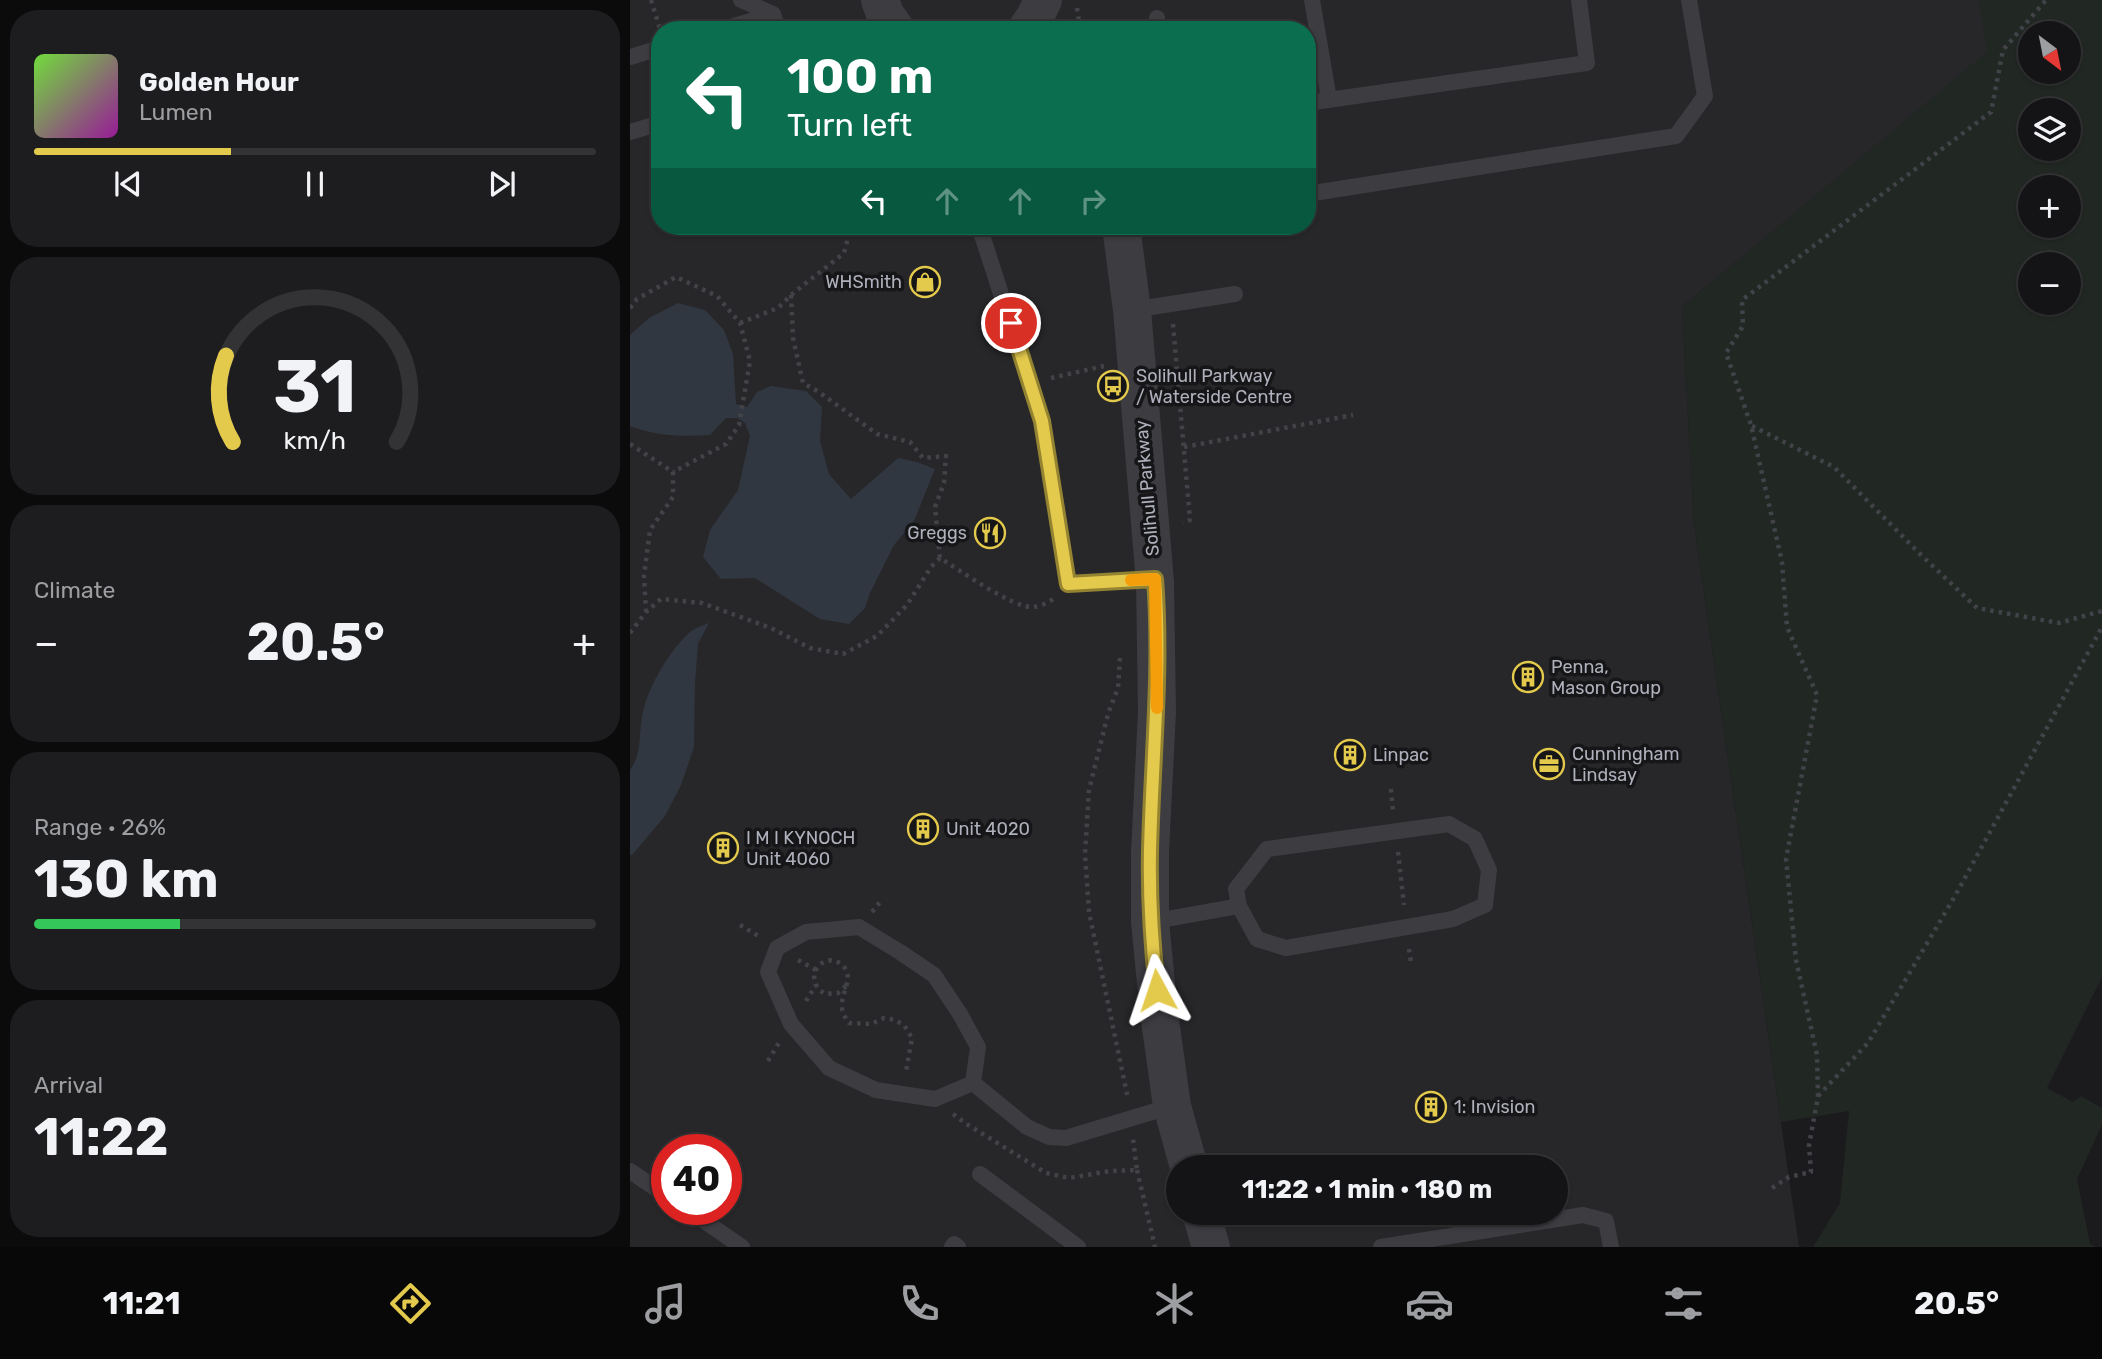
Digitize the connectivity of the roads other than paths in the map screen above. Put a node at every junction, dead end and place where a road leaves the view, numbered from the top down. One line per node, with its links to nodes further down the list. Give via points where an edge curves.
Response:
1 (741, 0): 7 (lane)
2 (880, 0): 8 (street)
3 (1043, 0): 9 (street); 10 (street)
4 (1312, 0): 11 (lane)
5 (1579, 0): 15 (lane, via 1587,63)
6 (1689, 0): 19 (lane, via 1705,96 1676,136)
7 (773, 21)
8 (890, 21)
9 (1032, 21)
10 (1049, 21)
11 (1316, 21)
12 (1316, 23): 15 (lane)
13 (651, 51): 14 (lane)
14 (630, 57)
15 (1329, 99): 16 (lane)
16 (1316, 101)
17 (651, 126): 18 (lane)
18 (630, 132)
19 (1316, 193)
20 (982, 235): 24 (lane, via 1042,421 1068,584)
21 (1122, 235): 23 (street, Solihull Parkway)
22 (1235, 294): 23 (lane)
23 (1132, 310): 24 (street, Solihull Parkway)
24 (1155, 579): 26 (street, Solihull Parkway, via 1157,712)
25 (1239, 906): 25 (lane, via 1237,889 1267,849 1449,824 1475,839 1489,870 1485,905 1453,919 1286,948 1257,939); 26 (lane)
26 (1150, 922): 28 (street, Solihull Parkway)
27 (973, 1083): 27 (lane, via 935,1099 876,1090 829,1068 791,1024 768,972 776,948 806,932 859,927 900,952 933,975 960,1014 978,1047); 28 (lane, via 1027,1127 1049,1137 1066,1138)
28 (1172, 1106): 29 (street, Solihull Parkway)
29 (1186, 1155)
30 (630, 1171): 32 (lane)
31 (981, 1174): 38 (lane)
32 (651, 1185)
33 (710, 1225): 35 (lane)
34 (1205, 1225): 39 (street)
35 (742, 1247)
36 (952, 1247): 37 (lane)
37 (958, 1247)
38 (1078, 1247)
39 (1211, 1247)
40 (1381, 1247): 41 (lane, via 1583,1215 1606,1221)
41 (1611, 1247)

